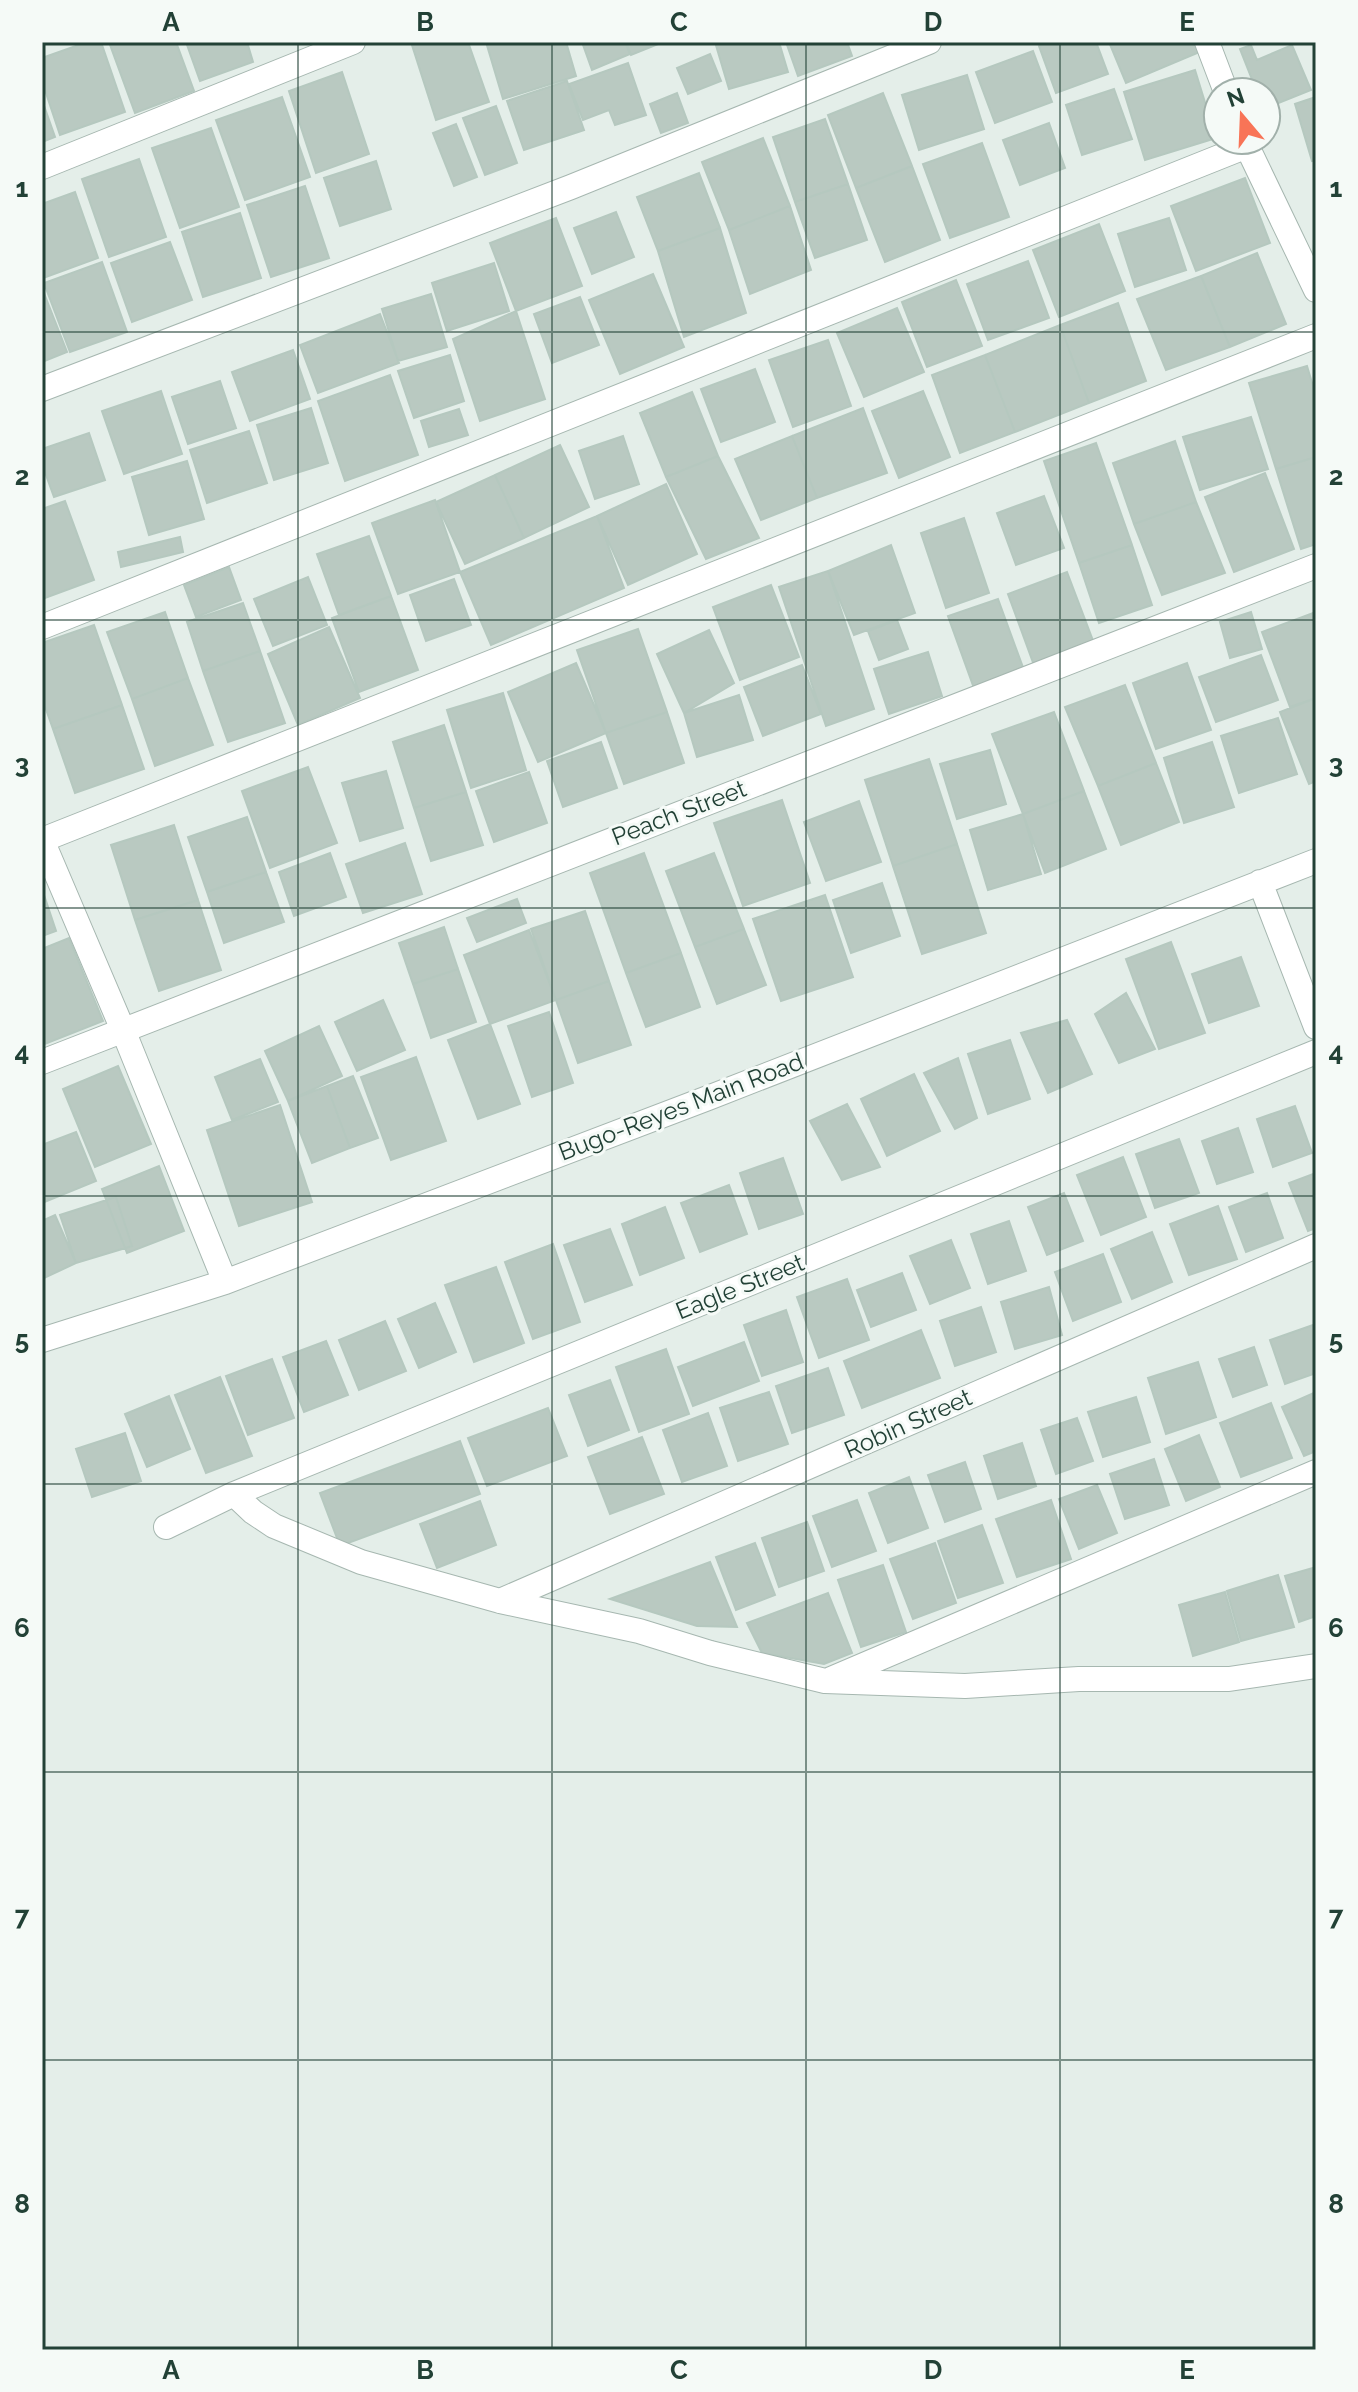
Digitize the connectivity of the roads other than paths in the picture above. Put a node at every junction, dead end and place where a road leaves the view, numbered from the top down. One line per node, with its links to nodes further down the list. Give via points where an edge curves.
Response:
1 (353, 42): 7 (street)
2 (929, 42): 10 (street, via 571,187)
3 (1207, 42): 4 (street)
4 (1220, 76)
5 (1214, 156): 12 (street)
6 (1252, 156): 8 (street)
7 (42, 167)
8 (1316, 290)
9 (1316, 336): 13 (street)
10 (42, 389)
11 (1316, 566): 17 (street, Peach Street)
12 (42, 627)
13 (42, 840): 17 (street)
14 (1316, 861): 15 (street, Bugo-Reyes Main Road)
15 (1260, 882): 16 (street); 21 (street, Bugo-Reyes Main Road)
16 (1316, 1027)
17 (123, 1030): 19 (street, Peach Street); 21 (street)
18 (1316, 1052): 24 (street, Eagle Street)
19 (42, 1062)
20 (1316, 1246): 26 (street, Robin Street)
21 (225, 1282): 22 (street, Bugo-Reyes Main Road)
22 (42, 1340)
23 (1316, 1472): 28 (street)
24 (234, 1494): 25 (street, Eagle Street); 26 (street, via 274,1526 361,1562)
25 (166, 1527)
26 (500, 1601): 28 (street, via 639,1631)
27 (1316, 1666): 28 (street, via 1229,1679 965,1686)
28 (825, 1681)

